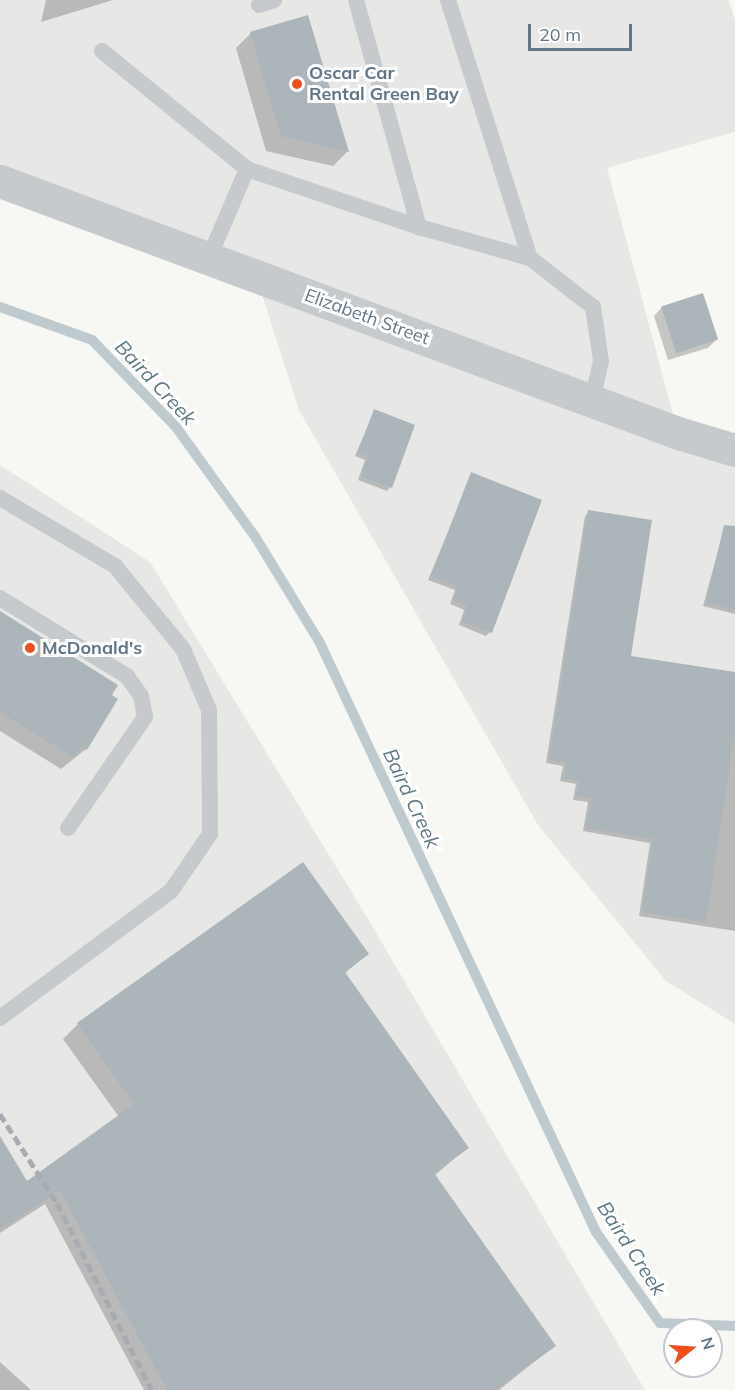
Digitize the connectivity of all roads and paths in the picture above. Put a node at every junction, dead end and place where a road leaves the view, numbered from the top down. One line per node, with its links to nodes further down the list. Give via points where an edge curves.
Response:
1 (356, 0): 6 (lane)
2 (448, 0): 8 (lane)
3 (102, 51): 4 (lane)
4 (247, 169): 6 (lane); 7 (lane)
5 (0, 181): 7 (street, Elizabeth Street)
6 (419, 226): 8 (lane)
7 (209, 258): 9 (street, Elizabeth Street)
8 (530, 258): 9 (lane, via 593,307 601,361)
9 (592, 401): 10 (street, Elizabeth Street)
10 (735, 450)
11 (0, 498): 14 (lane, via 115,566 183,649 209,710 210,834 171,891)
12 (0, 598): 13 (lane, via 127,676 141,696 146,717)
13 (68, 828)
14 (0, 1018)

